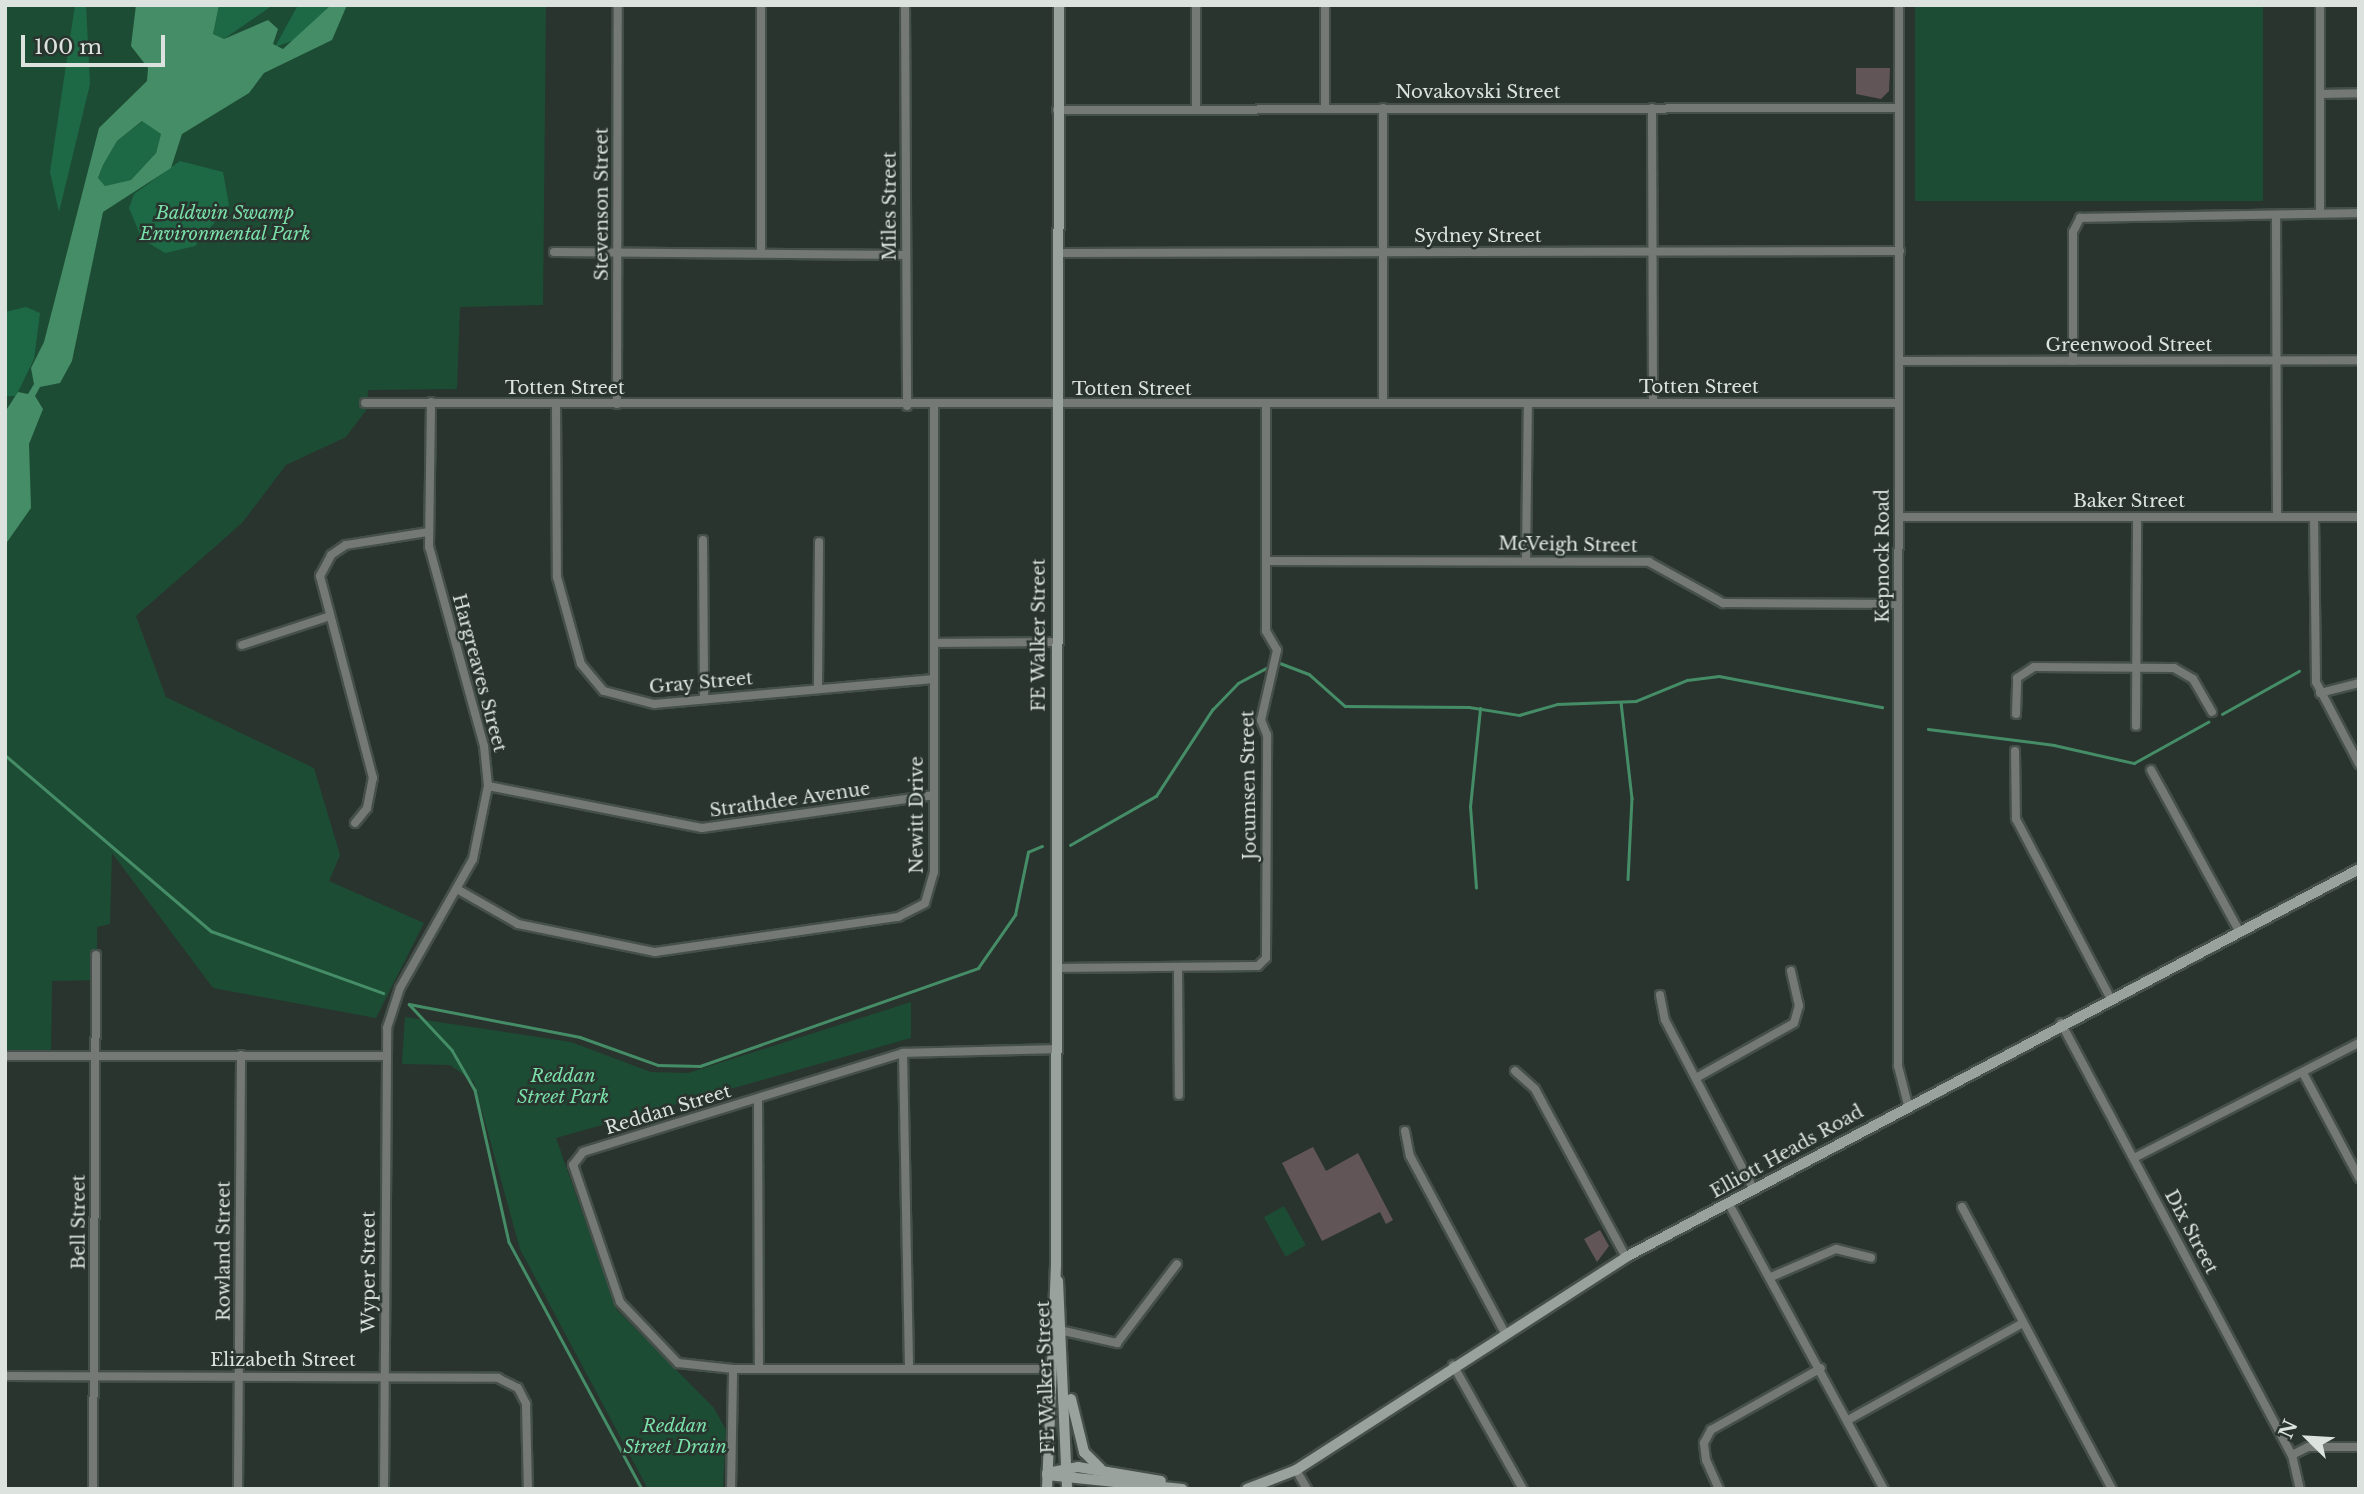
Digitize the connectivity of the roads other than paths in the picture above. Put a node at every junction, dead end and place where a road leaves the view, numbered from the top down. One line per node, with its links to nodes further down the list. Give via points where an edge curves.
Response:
1 (618, 5): 24 (street, Stevenson Street)
2 (761, 5): 23 (street)
3 (905, 5): 27 (street, Miles Street)
4 (1059, 5): 16 (main road, FE Walker Street)
5 (1196, 5): 14 (street)
6 (1325, 5): 15 (street)
7 (1899, 5): 13 (street, Kepnock Road)
8 (2320, 5): 10 (street)
9 (2359, 93): 10 (street)
10 (2320, 94): 17 (street)
11 (1383, 108): 12 (street, Novakovski Street); 15 (street, Novakovski Street); 20 (street)
12 (1651, 108): 13 (street, Novakovski Street); 26 (street)
13 (1899, 108): 21 (street, Kepnock Road)
14 (1196, 109): 15 (street, Novakovski Street); 16 (street, Novakovski Street)
15 (1325, 109)
16 (1057, 110): 25 (main road, FE Walker Street)
17 (2320, 213): 18 (street); 19 (street)
18 (2359, 213)
19 (2276, 215): 28 (street); 31 (street, via 2091,215 2076,222)
20 (1383, 251): 25 (street, Sydney Street); 26 (street, Sydney Street); 36 (street)
21 (1900, 251): 26 (street, Sydney Street); 30 (street, Kepnock Road)
22 (554, 252): 24 (street)
23 (761, 252): 24 (street); 27 (street)
24 (618, 253): 39 (street, Stevenson Street)
25 (1057, 253): 41 (main road, FE Walker Street)
26 (1652, 253): 33 (street)
27 (906, 255): 42 (street, Miles Street)
28 (2277, 360): 29 (street, Greenwood Street); 31 (street, Greenwood Street); 44 (street)
29 (2359, 360)
30 (1899, 361): 31 (street, Greenwood Street); 37 (street, Kepnock Road)
31 (2073, 361)
32 (431, 402): 34 (street, Totten Street); 38 (street, Totten Street); 49 (street, Hargreaves Street)
33 (1653, 402): 37 (street, Totten Street); 40 (street, Totten Street)
34 (365, 403)
35 (1266, 403): 36 (street, Totten Street); 41 (street, Totten Street); 53 (street, Jocumsen Street)
36 (1383, 403): 40 (street, Totten Street)
37 (1899, 403): 45 (street, Kepnock Road)
38 (556, 404): 39 (street, Totten Street); 64 (street, Gray Street, via 557,577 581,664 596,684 622,701)
39 (617, 404): 42 (street, Totten Street)
40 (1528, 404): 52 (street)
41 (1057, 405): 43 (street, Totten Street); 56 (main road, FE Walker Street)
42 (906, 406): 43 (street, Totten Street)
43 (934, 406): 57 (street, Newitt Drive)
44 (2277, 516): 46 (street, Baker Street); 47 (street, Baker Street)
45 (1899, 517): 46 (street, Baker Street); 54 (street, Kepnock Road)
46 (2137, 517): 59 (street)
47 (2314, 517): 48 (street, Baker Street); 63 (street, via 2314,669)
48 (2359, 517)
49 (428, 532): 55 (street, via 338,549 320,576); 71 (street, Hargreaves Street, via 484,746)
50 (703, 540): 64 (street)
51 (818, 542): 62 (street)
52 (1527, 559): 53 (street, McVeigh Street); 54 (street, McVeigh Street, via 1649,562 1723,603)
53 (1266, 561): 78 (street, Jocumsen Street, via 1266,631 1277,650 1261,720 1267,735 1264,962)
54 (1898, 604): 96 (street, Kepnock Road, via 1898,1066)
55 (327, 617): 58 (street); 73 (street, via 373,778 367,808)
56 (1056, 642): 57 (street); 79 (main road, FE Walker Street)
57 (934, 643): 60 (street, Newitt Drive)
58 (242, 645)
59 (2137, 667): 65 (street, via 2184,667); 66 (street, via 2017,671); 67 (street)
60 (934, 679): 62 (street, Gray Street); 72 (street, Newitt Drive)
61 (2359, 683): 63 (street)
62 (818, 689): 64 (street, Gray Street)
63 (2320, 692): 69 (street)
64 (704, 699)
65 (2212, 712)
66 (2016, 714)
67 (2136, 726)
68 (2015, 751): 82 (street, via 2016,819)
69 (2359, 764)
70 (2151, 770): 76 (street)
71 (488, 786): 72 (street, Strathdee Avenue, via 702,828); 75 (street, Hargreaves Street, via 480,841)
72 (933, 795): 75 (street, Newitt Drive, via 933,884 925,903 898,918 655,952 518,924)
73 (355, 824)
74 (2359, 869): 76 (main road, Elliott Heads Road)
75 (457, 889): 90 (street, Hargreaves Street, via 405,979 389,1020)
76 (2238, 929): 82 (main road, Elliott Heads Road)
77 (96, 955): 89 (street, Bell Street)
78 (1178, 967): 79 (street); 94 (street)
79 (1057, 968): 85 (main road, FE Walker Street)
80 (1791, 971): 93 (street, via 1799,1006 1794,1023)
81 (1660, 995): 93 (street, via 1665,1020)
82 (2109, 997): 83 (main road, Elliott Heads Road)
83 (2061, 1023): 96 (main road, Elliott Heads Road); 98 (street, Dix Street)
84 (2359, 1043): 92 (street)
85 (1056, 1049): 86 (street, Reddan Street); 105 (main road, FE Walker Street)
86 (903, 1054): 95 (street, Reddan Street); 116 (street)
87 (242, 1055): 89 (street); 90 (street); 119 (street, Rowland Street)
88 (5, 1056): 89 (street)
89 (96, 1056): 121 (street, Bell Street)
90 (386, 1056): 122 (street, Wyper Street)
91 (1515, 1071): 103 (street, via 1535,1089)
92 (2303, 1073): 98 (street); 99 (street)
93 (1696, 1078): 100 (street)
94 (1179, 1095)
95 (758, 1099): 114 (street, Reddan Street, via 583,1153 573,1166 624,1308 678,1363); 115 (street)
96 (1908, 1105): 100 (main road, Elliott Heads Road)
97 (1405, 1131): 111 (street, via 1410,1156)
98 (2134, 1158): 125 (street, Dix Street)
99 (2359, 1178)
100 (1754, 1190): 101 (main road, Elliott Heads Road)
101 (1729, 1204): 103 (main road, Elliott Heads Road); 107 (street)
102 (1962, 1207): 108 (street)
103 (1626, 1257): 111 (main road, Elliott Heads Road)
104 (1871, 1258): 107 (street, via 1836,1249)
105 (1056, 1264): 109 (main road, FE Walker Street); 110 (main road, FE Walker Street)
106 (1177, 1264): 110 (street, via 1117,1343)
107 (1771, 1277): 118 (street)
108 (2023, 1323): 123 (street); 145 (street)
109 (1051, 1329): 110 (street); 117 (main road, FE Walker Street)
110 (1063, 1329): 112 (main road, FE Walker Street)
111 (1504, 1331): 113 (main road, Elliott Heads Road)
112 (1064, 1355): 126 (main road, FE Walker Street); 127 (main road, via 1078,1435 1088,1460)
113 (1453, 1365): 128 (main road, Elliott Heads Road); 142 (street)
114 (733, 1368): 115 (street); 137 (street)
115 (759, 1368): 116 (street)
116 (908, 1368): 117 (street)
117 (1050, 1368): 129 (main road, FE Walker Street)
118 (1821, 1368): 123 (street); 143 (street, via 1711,1430 1704,1443)
119 (239, 1375): 121 (street, Elizabeth Street); 122 (street, Elizabeth Street); 134 (street, Rowland Street)
120 (5, 1376): 121 (street, Elizabeth Street)
121 (94, 1376): 133 (street, Bell Street)
122 (384, 1376): 135 (street, Wyper Street); 136 (street, Elizabeth Street, via 506,1380 523,1395)
123 (1848, 1420): 144 (street)
124 (2359, 1447): 125 (street, via 2308,1447)
125 (2292, 1455): 146 (street, Dix Street)
126 (1067, 1467): 127 (main road); 129 (main road); 131 (main road, FE Walker Street)
127 (1102, 1469): 132 (main road)
128 (1296, 1470): 140 (main road, Elliott Heads Road); 141 (street)
129 (1047, 1474): 131 (main road); 138 (main road, FE Walker Street)
130 (1133, 1482): 131 (main road); 132 (main road); 139 (main road)
131 (1067, 1485)
132 (1181, 1488)
133 (93, 1489)
134 (239, 1489)
135 (384, 1489)
136 (528, 1489)
137 (731, 1489)
138 (1047, 1489)
139 (1099, 1489)
140 (1247, 1489)
141 (1307, 1489)
142 (1523, 1489)
143 (1719, 1489)
144 (1884, 1489)
145 (2112, 1489)
146 (2300, 1489)

